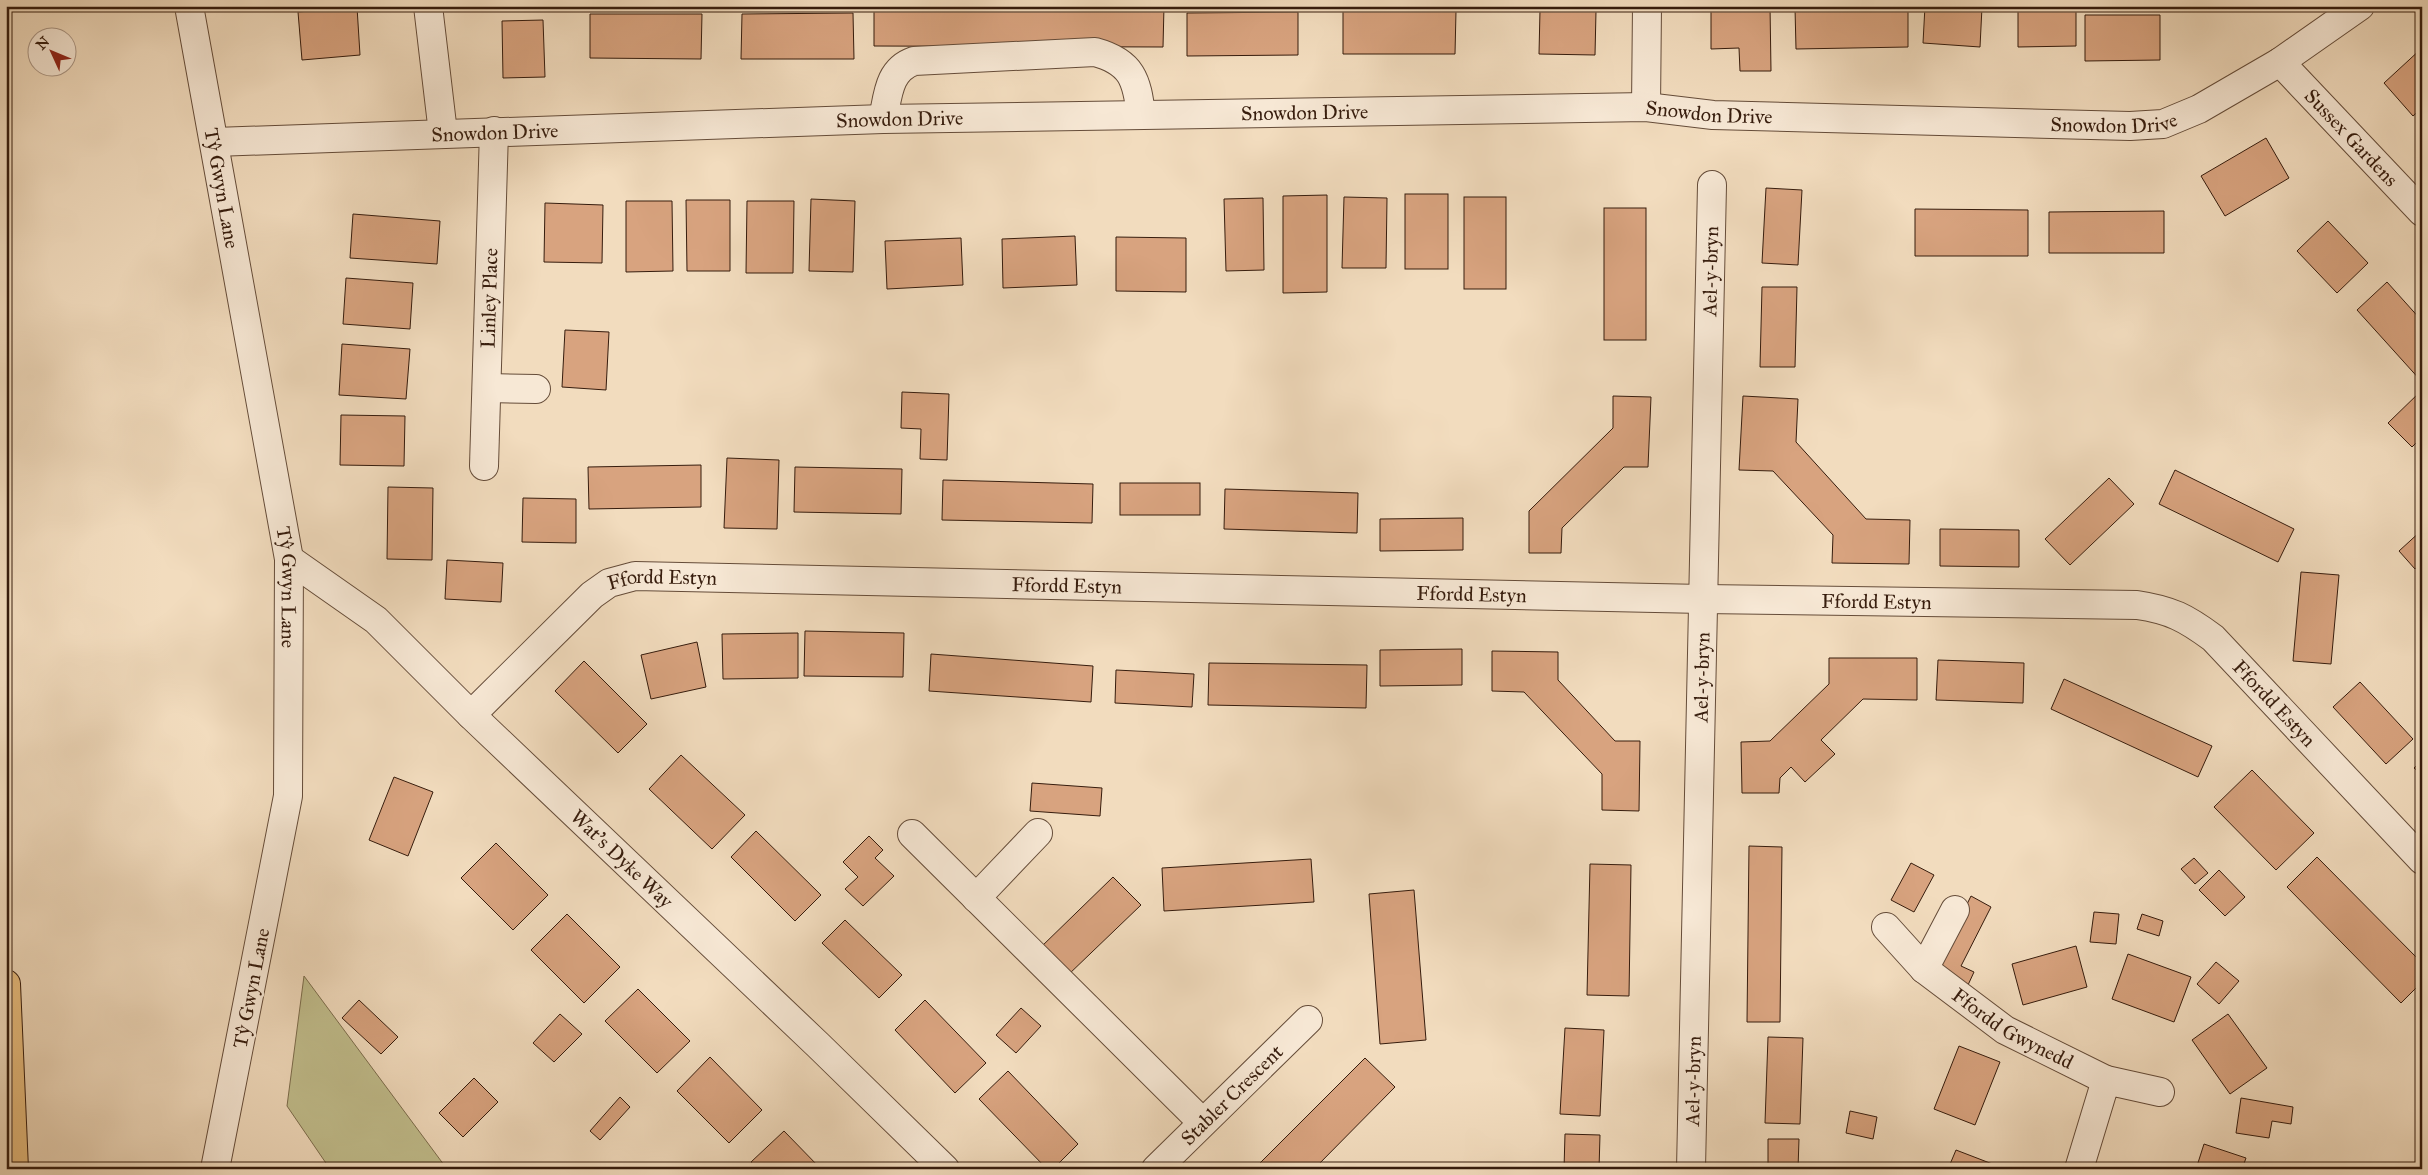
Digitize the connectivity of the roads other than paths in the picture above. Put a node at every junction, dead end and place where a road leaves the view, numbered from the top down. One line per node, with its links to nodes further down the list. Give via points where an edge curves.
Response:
1 (189, 6): 11 (street, Tŷ Gwyn Lane)
2 (428, 6): 10 (street)
3 (1646, 6): 6 (street)
4 (2360, 6): 5 (street, Snowdon Drive)
5 (2280, 62): 6 (street, Snowdon Drive, via 2199,109 2163,124 2130,126 1714,116); 13 (street, Sussex Gardens)
6 (1646, 107): 7 (street, Snowdon Drive)
7 (1141, 115): 8 (street, Snowdon Drive); 8 (street, via 1138,89 1131,74 1118,61 1095,52 914,61 898,71 892,81)
8 (883, 119): 9 (street, Snowdon Drive)
9 (494, 131): 10 (street, Snowdon Drive); 14 (street, Linley Place)
10 (443, 133): 11 (street, Snowdon Drive)
11 (215, 142): 17 (street, Tŷ Gwyn Lane)
12 (1712, 185): 18 (street, Ael-y-bryn)
13 (2422, 212)
14 (487, 388): 15 (street); 16 (street, Linley Place)
15 (536, 389)
16 (484, 466)
17 (289, 559): 19 (street, Wat's Dyke Way, via 376,620); 33 (street, Tŷ Gwyn Lane, via 288,796)
18 (1703, 599): 19 (street, Ffordd Estyn, via 635,576 609,584 592,595); 22 (street, Ffordd Estyn, via 2137,605 2164,609 2192,622 2213,638); 36 (street, Ael-y-bryn)
19 (471, 715): 34 (street, Wat's Dyke Way)
20 (1038, 833): 23 (street)
21 (912, 834): 23 (street)
22 (2422, 860)
23 (976, 898): 31 (street)
24 (1955, 910): 26 (street)
25 (1886, 927): 26 (street, Ffordd Gwynedd)
26 (1924, 969): 29 (street, Ffordd Gwynedd, via 2005,1030)
27 (6, 984): 32 (highway)
28 (1308, 1020): 31 (street, Stabler Crescent)
29 (2106, 1080): 30 (street, Ffordd Gwynedd); 37 (street)
30 (2160, 1092)
31 (1202, 1122): 35 (street, Stabler Crescent, via 1186,1142)
32 (14, 1169)
33 (215, 1169)
34 (945, 1169)
35 (1156, 1169)
36 (1690, 1169)
37 (2079, 1169)

